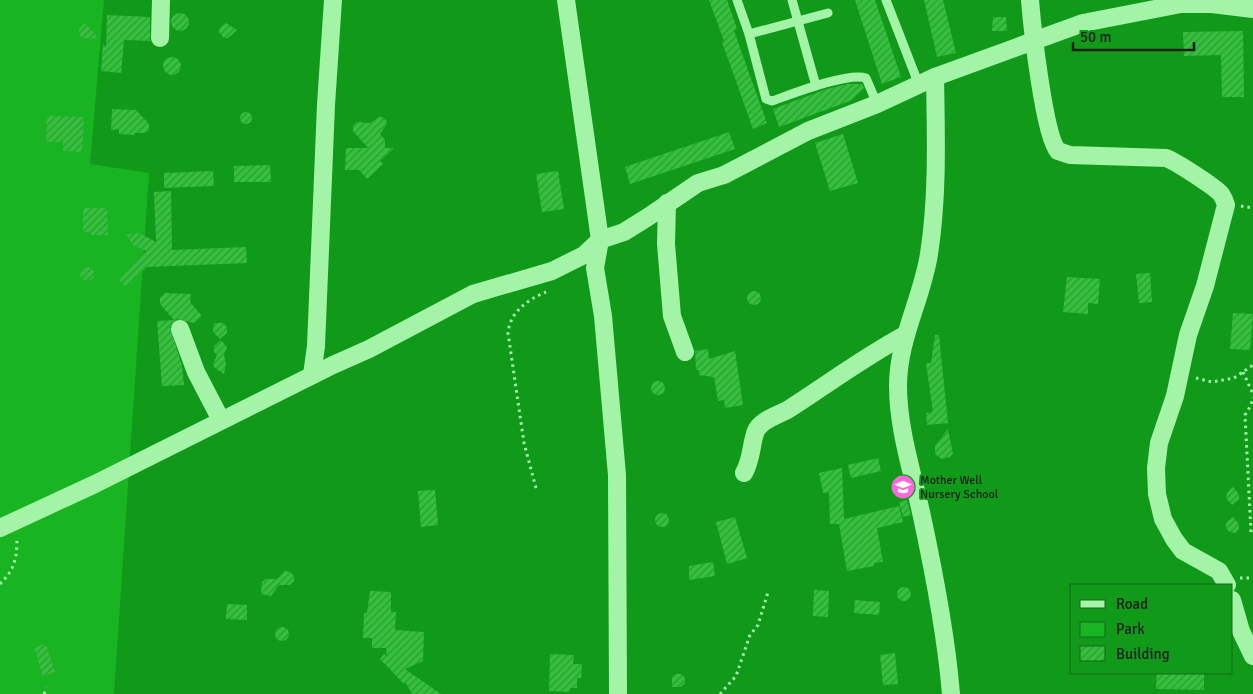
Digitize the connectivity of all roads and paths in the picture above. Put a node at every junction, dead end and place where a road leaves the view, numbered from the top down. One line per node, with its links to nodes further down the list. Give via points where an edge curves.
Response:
1 (161, 0): 12 (street)
2 (333, 0): 25 (street)
3 (566, 0): 18 (street)
4 (737, 0): 11 (lane)
5 (792, 0): 10 (lane)
6 (886, 0): 14 (lane)
7 (1030, 0): 13 (street)
8 (1253, 9): 13 (street, via 1181,4 1082,23)
9 (828, 13): 10 (lane)
10 (798, 21): 11 (lane); 15 (lane)
11 (749, 34): 15 (lane, via 766,99 772,101)
12 (160, 38)
13 (1033, 42): 14 (street); 26 (street, via 1050,132 1058,152 1166,158 1211,186 1224,199 1223,222 1188,335)
14 (927, 81): 16 (street); 21 (street, via 936,153 934,213 920,294)
15 (816, 86): 16 (lane, via 863,77)
16 (877, 104): 17 (street, via 808,131 724,175 698,183)
17 (667, 203): 18 (street, via 624,232); 22 (street, via 666,244 672,316)
18 (600, 240): 25 (street, via 584,255 552,271 473,294 369,350); 40 (street, via 595,268 603,316 617,475)
19 (550, 290): 30 (path, via 516,311 511,317 508,333 524,443)
20 (180, 329): 28 (street, via 196,372)
21 (905, 335): 29 (street, via 869,354 789,409 761,424); 42 (street, via 898,402 934,573)
22 (685, 352)
23 (1253, 365): 24 (path)
24 (1243, 372): 26 (path, via 1234,378 1212,382); 27 (path)
25 (312, 375): 28 (street)
26 (1180, 376): 34 (street, via 1159,443 1156,468 1163,519 1183,550 1219,571)
27 (1253, 396): 32 (path, via 1245,415)
28 (221, 420): 31 (street)
29 (744, 472)
30 (536, 488)
31 (8, 524): 33 (path, via 17,556 10,573)
32 (1251, 532)
33 (0, 584)
34 (1226, 584)
35 (768, 592): 41 (path, via 736,676)
36 (1233, 603): 37 (street)
37 (1253, 656)
38 (47, 688): 39 (path)
39 (44, 694)
40 (618, 694)
41 (720, 694)
42 (951, 694)

